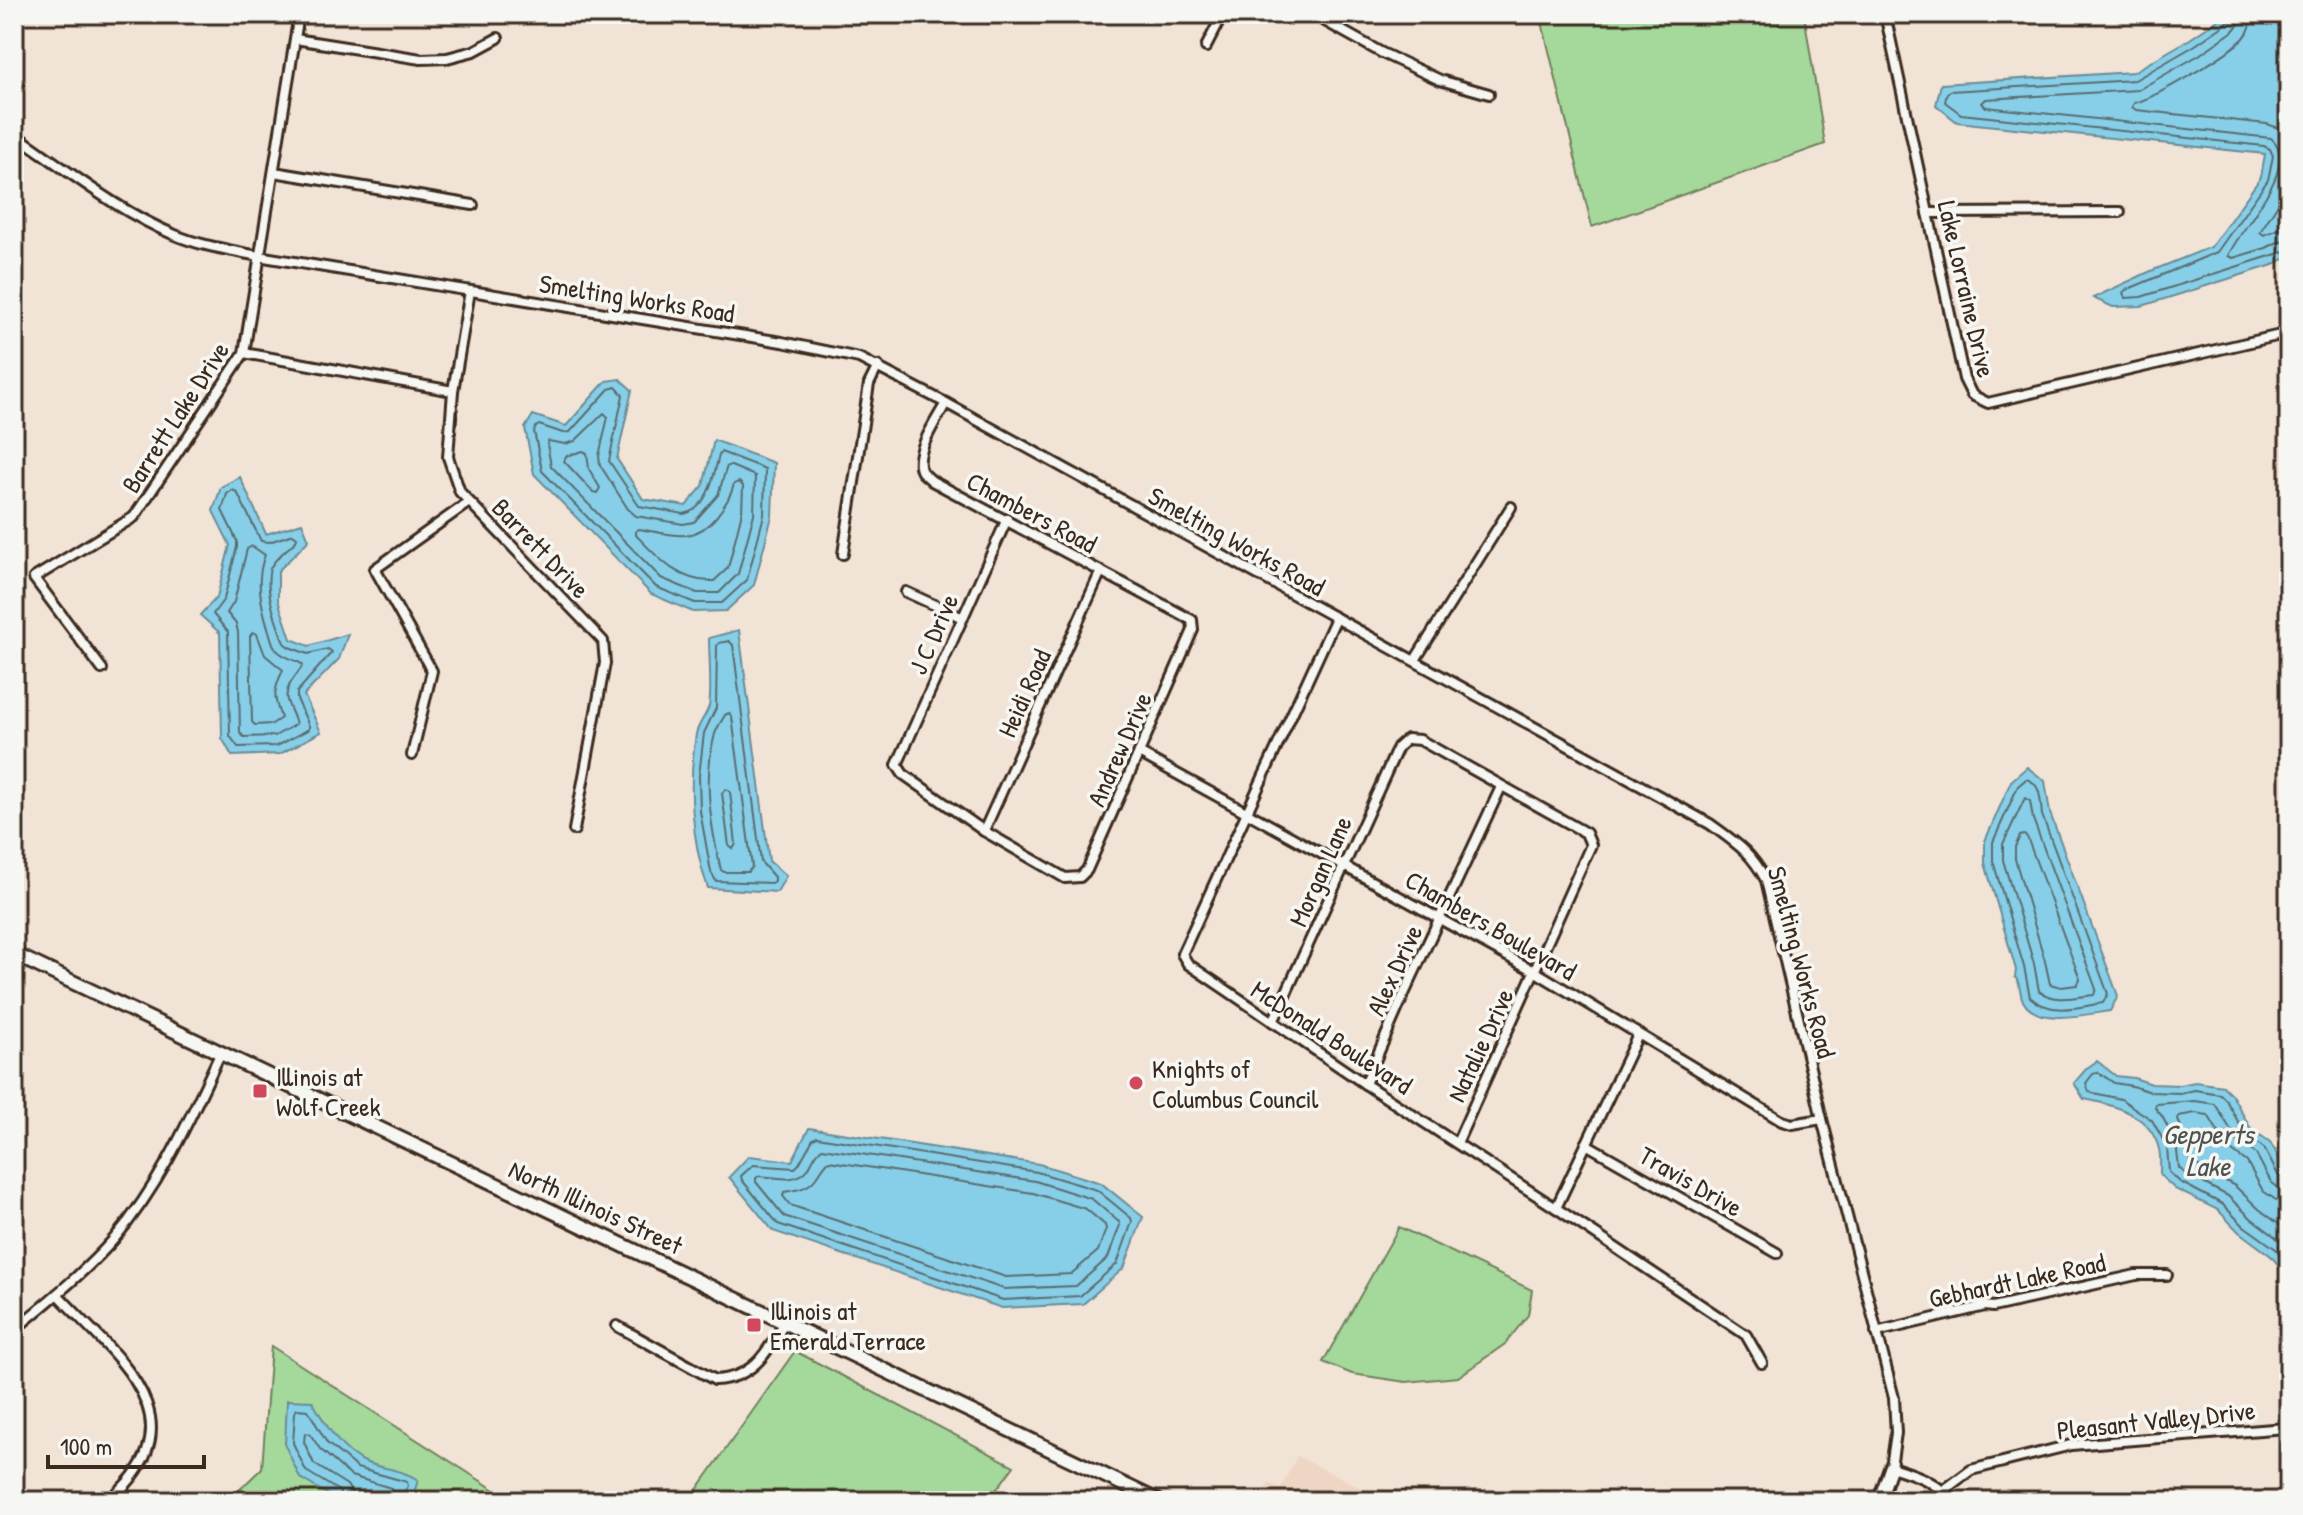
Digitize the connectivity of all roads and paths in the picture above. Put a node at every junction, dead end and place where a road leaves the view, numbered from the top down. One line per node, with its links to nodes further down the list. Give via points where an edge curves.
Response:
1 (299, 14): 6 (street, Barrett Lake Drive)
2 (1223, 14): 7 (street)
3 (1312, 14): 8 (street, via 1440,80)
4 (1885, 14): 13 (street, Lake Lorraine Drive)
5 (498, 38): 6 (street, via 474,51 421,59)
6 (295, 39): 10 (street, Barrett Lake Drive)
7 (1206, 47)
8 (1489, 94)
9 (14, 134): 14 (street, Smelting Works Road, via 151,224 205,245)
10 (274, 172): 11 (street); 14 (street, Barrett Lake Drive)
11 (473, 205)
12 (2120, 212): 13 (street)
13 (1928, 213): 16 (street, Lake Lorraine Drive, via 1964,379 1972,395 1988,403)
14 (258, 256): 15 (street, Smelting Works Road); 17 (street, Barrett Lake Drive)
15 (470, 291): 18 (street, Smelting Works Road, via 821,349); 19 (street, Barrett Drive)
16 (2289, 333)
17 (244, 353): 19 (street); 31 (street, Barrett Lake Drive, via 134,517 34,578)
18 (878, 366): 20 (street, Smelting Works Road); 24 (street, via 869,384)
19 (453, 391): 21 (street, Barrett Drive, via 448,457)
20 (946, 403): 23 (street, Chambers Road, via 921,451 923,473); 28 (street, Smelting Works Road)
21 (469, 502): 33 (street, via 375,569 432,671); 36 (street, Barrett Drive, via 603,641 605,663)
22 (1511, 507): 30 (street)
23 (1007, 519): 25 (street, Chambers Road); 27 (street, J C Drive)
24 (843, 554)
25 (1101, 571): 29 (street, Chambers Road); 37 (street, Heidi Road)
26 (906, 592): 27 (street)
27 (963, 618): 37 (street, J C Drive, via 897,765)
28 (1336, 618): 30 (street, Smelting Works Road); 35 (street, McDonald Boulevard)
29 (1192, 620): 32 (street, Andrew Drive, via 1193,630)
30 (1415, 660): 46 (street, Smelting Works Road, via 1710,824 1754,859 1766,880)
31 (102, 669)
32 (1139, 753): 35 (street, Chambers Boulevard); 37 (street, Andrew Drive, via 1080,877 1065,878)
33 (412, 755)
34 (1501, 787): 38 (street, Morgan Lane, via 1420,740 1407,739 1398,747); 39 (street, Alex Drive); 41 (street, Natalie Drive, via 1586,833 1591,845)
35 (1247, 812): 38 (street, Chambers Boulevard); 42 (street, McDonald Boulevard, via 1182,954 1188,964)
36 (574, 830)
37 (984, 831)
38 (1344, 865): 39 (street, Chambers Boulevard); 42 (street, Morgan Lane)
39 (1440, 918): 41 (street, Chambers Boulevard); 45 (street, Alex Drive)
40 (14, 954): 44 (main road, North Illinois Street)
41 (1536, 972): 43 (street, Chambers Boulevard); 47 (street, Natalie Drive)
42 (1273, 1022): 45 (street, McDonald Boulevard)
43 (1638, 1035): 46 (street, Chambers Boulevard, via 1782,1121); 48 (street)
44 (221, 1052): 52 (street, via 174,1152 141,1204); 53 (main road, North Illinois Street)
45 (1365, 1084): 47 (street, McDonald Boulevard)
46 (1822, 1119): 56 (street, Smelting Works Road)
47 (1457, 1143): 49 (street, McDonald Boulevard)
48 (1586, 1144): 49 (street); 50 (street, Travis Drive)
49 (1556, 1208): 57 (street, McDonald Boulevard, via 1746,1335)
50 (1777, 1253)
51 (2167, 1275): 56 (street, Gebhardt Lake Road, via 2136,1275)
52 (57, 1294): 55 (street); 61 (street, via 130,1372 147,1399 151,1416 145,1460)
53 (785, 1322): 54 (street, via 765,1356 744,1373 715,1380); 62 (main road, North Illinois Street)
54 (617, 1326)
55 (14, 1330)
56 (1876, 1332): 59 (street, Smelting Works Road, via 1894,1398)
57 (1762, 1363)
58 (2286, 1428): 60 (street, Pleasant Valley Drive, via 2071,1445 1971,1470)
59 (1891, 1467): 60 (street); 63 (street)
60 (1944, 1490): 64 (street)
61 (108, 1501)
62 (1158, 1501)
63 (1879, 1501)
64 (1951, 1501)

